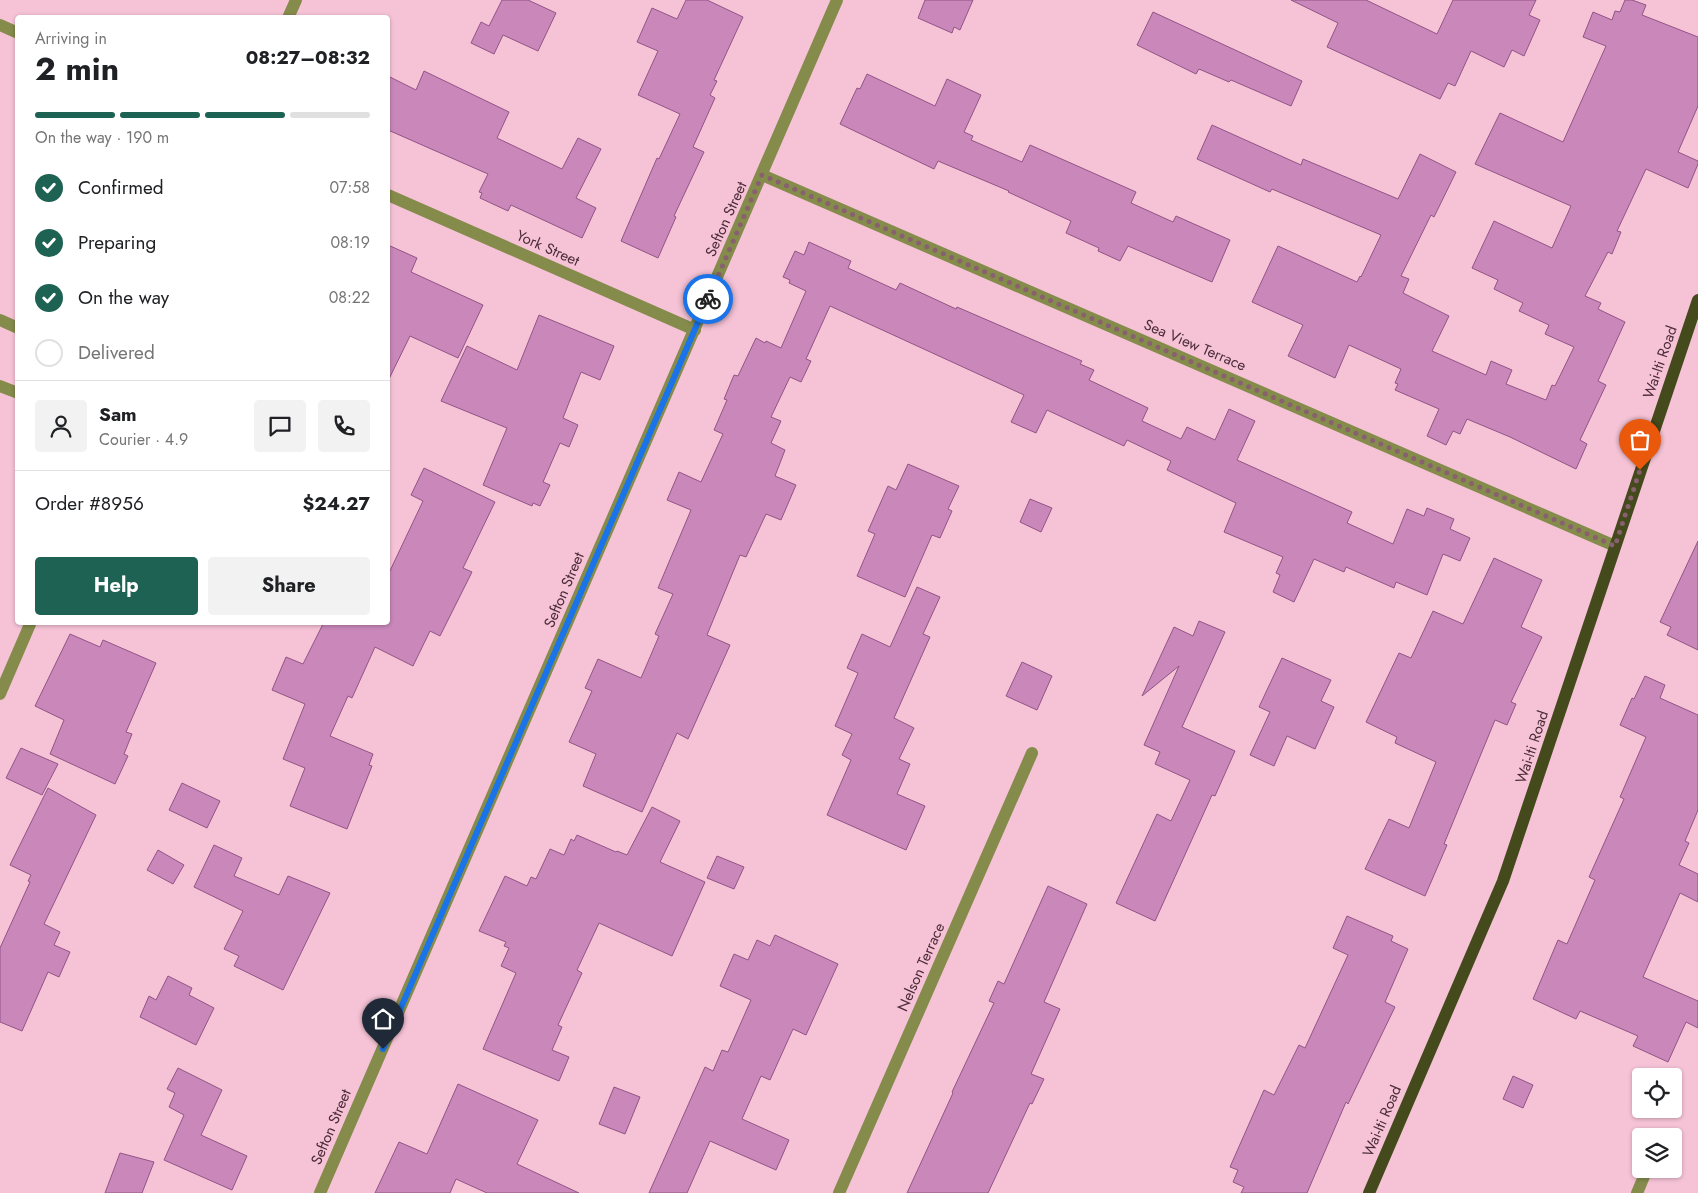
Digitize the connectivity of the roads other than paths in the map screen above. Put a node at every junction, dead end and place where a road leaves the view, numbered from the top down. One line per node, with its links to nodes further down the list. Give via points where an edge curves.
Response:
1 (296, 0): 3 (street)
2 (837, 0): 6 (street, Sefton Street)
3 (289, 15)
4 (0, 25): 5 (street)
5 (15, 32)
6 (762, 175): 11 (street, Sefton Street); 14 (street, Sea View Terrace)
7 (390, 197): 11 (street, York Street)
8 (1698, 300): 14 (main road, Wai-Iti Road)
9 (0, 320): 10 (street)
10 (15, 327)
11 (694, 330): 19 (street, Sefton Street)
12 (0, 386): 13 (street)
13 (15, 392)
14 (1615, 546): 21 (main road, Wai-Iti Road, via 1503,881)
15 (30, 625): 16 (street)
16 (0, 694)
17 (1032, 753): 20 (street, Nelson Terrace)
18 (1643, 1178): 22 (street)
19 (320, 1193)
20 (840, 1193)
21 (1369, 1193)
22 (1637, 1193)

